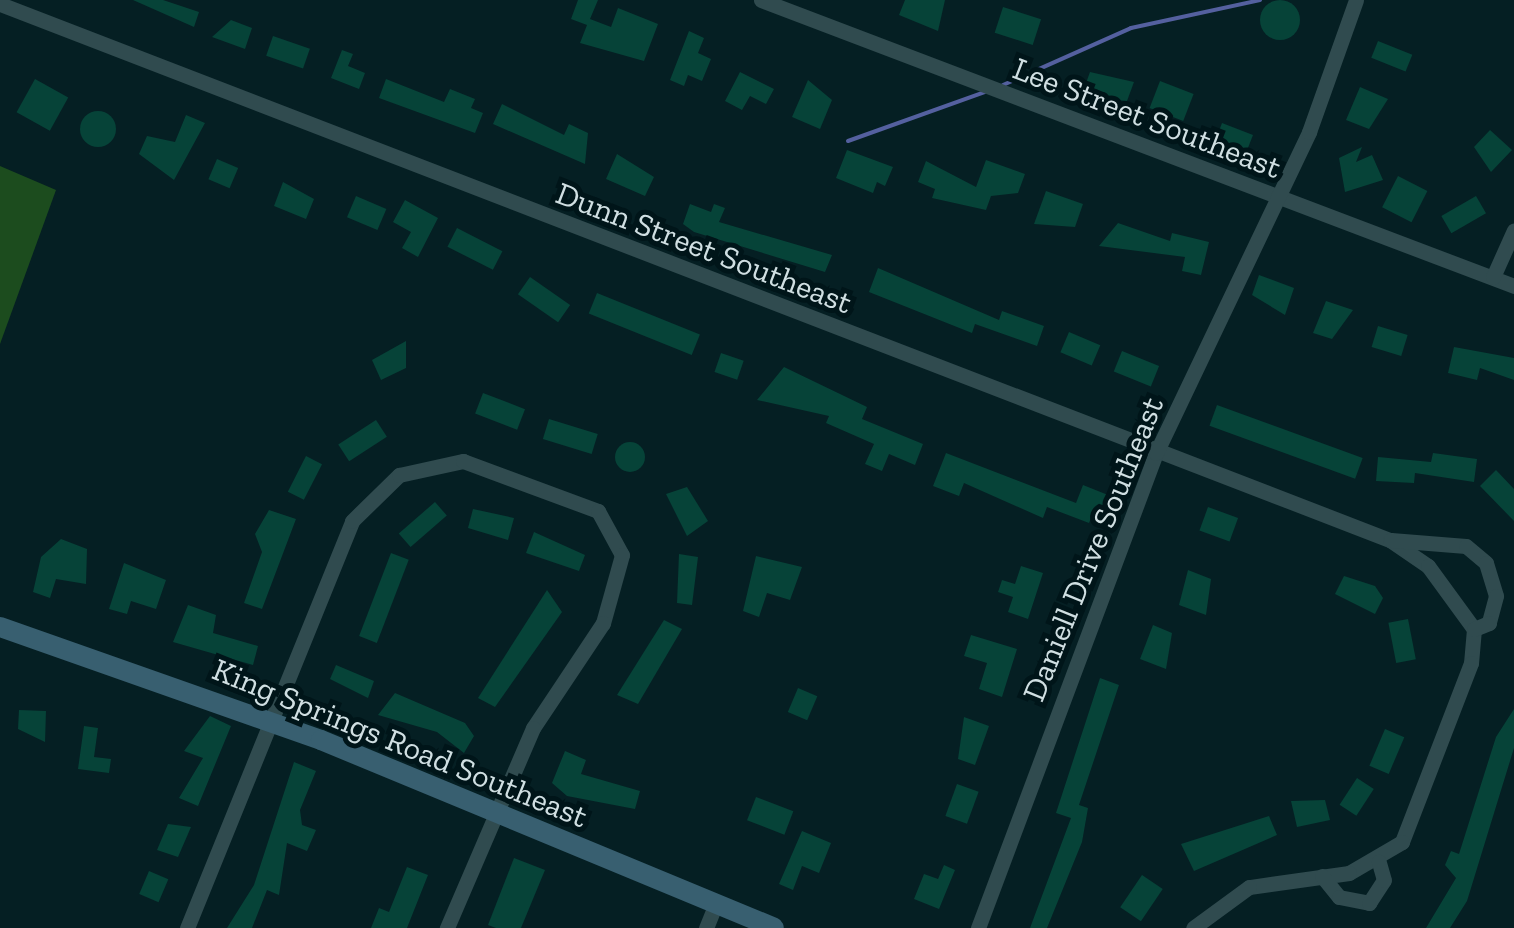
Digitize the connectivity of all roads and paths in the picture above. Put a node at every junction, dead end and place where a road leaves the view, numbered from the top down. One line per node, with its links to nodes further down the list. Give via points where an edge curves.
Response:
1 (761, 0): 4 (street, Lee Street Southeast)
2 (1356, 0): 4 (street, Daniell Drive Southeast, via 1309,132)
3 (0, 4): 8 (street, Dunn Street Southeast)
4 (1273, 196): 6 (street, Lee Street Southeast); 8 (street, Daniell Drive Southeast)
5 (1514, 230): 6 (street)
6 (1493, 277): 7 (street, Lee Street Southeast)
7 (1514, 286)
8 (1156, 453): 9 (street, Dunn Street Southeast); 21 (street, Daniell Drive Southeast)
9 (1390, 540): 11 (street, Dunn Street Southeast, via 1428,566); 11 (street, Dunn Street Southeast, via 1466,546 1486,563 1496,596 1489,623)
10 (0, 626): 12 (street, King Springs Road Southeast)
11 (1474, 629): 14 (street, Dunn Street Southeast, via 1417,819)
12 (272, 722): 13 (street, King Springs Road Southeast); 13 (street, via 352,521 398,475 464,461 568,495 615,530 619,585 533,728); 17 (street)
13 (496, 813): 16 (street, King Springs Road Southeast); 18 (street)
14 (1379, 862): 15 (street); 15 (street, Dunn Street Southeast, via 1384,880 1370,903 1339,897)
15 (1322, 876): 22 (street, via 1249,887)
16 (716, 904): 19 (street); 20 (street, King Springs Road Southeast)
17 (187, 928)
18 (448, 928)
19 (706, 928)
20 (774, 928)
21 (978, 928)
22 (1193, 928)

